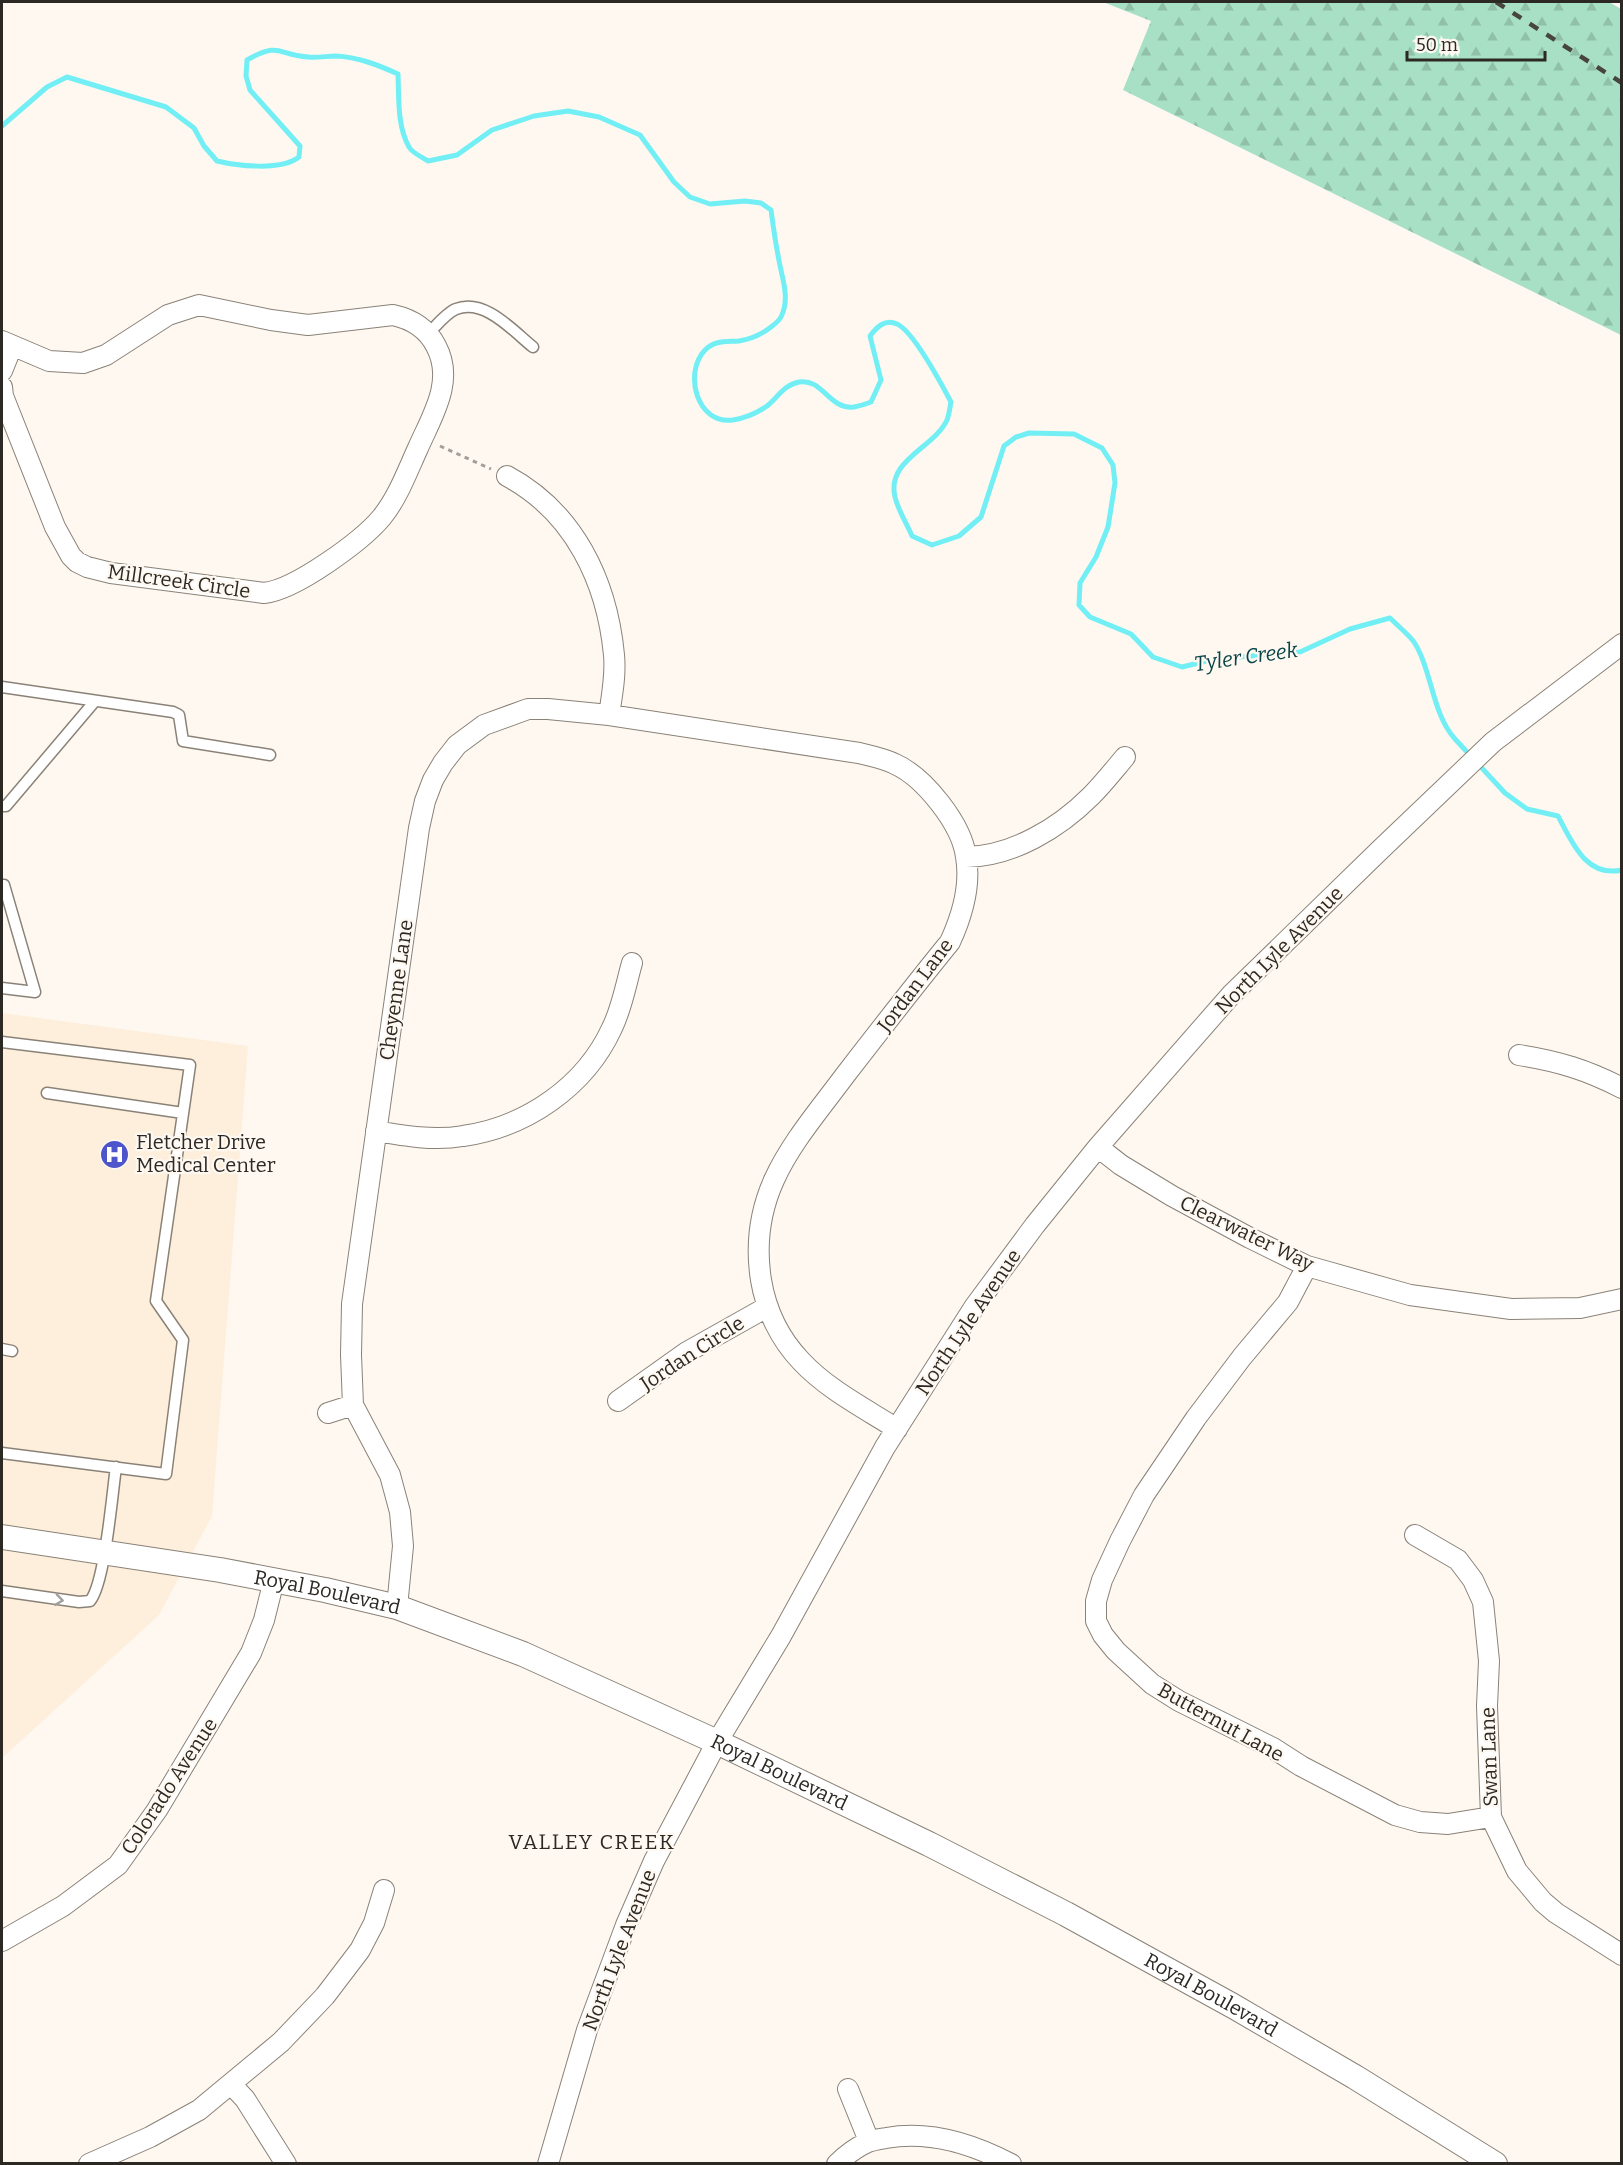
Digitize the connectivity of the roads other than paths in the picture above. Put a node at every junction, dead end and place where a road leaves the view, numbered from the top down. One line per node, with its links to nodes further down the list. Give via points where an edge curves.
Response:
1 (428, 334): 2 (street, Millcreek Circle, via 411,321 393,315 308,325 199,306 168,315 106,355 83,363 49,360); 3 (lane, via 455,309 475,306 499,319); 5 (street, Millcreek Circle, via 442,356 442,393 397,494 376,523 338,554 293,584 272,592 111,573 77,562 61,542)
2 (7, 344): 4 (street, Millcreek Circle)
3 (533, 347)
4 (2, 371)
5 (2, 387)
6 (507, 476): 10 (street, via 548,506 576,539 593,569 606,605 614,656)
7 (1622, 644): 24 (street, North Lyle Avenue, via 1468,765 1231,995)
8 (2, 687): 9 (lane)
9 (95, 701): 11 (lane, via 173,712 180,715 183,741); 13 (lane)
10 (609, 715): 14 (street, Jordan Lane, via 859,753 897,764 939,803); 23 (street, Cheyenne Lane, via 548,709 512,713 484,725 457,745 443,762 424,801 418,828)
11 (270, 755)
12 (1125, 757): 14 (street, via 1092,796 1050,829 998,852)
13 (2, 806)
14 (966, 856): 27 (street, Jordan Lane, via 966,893 950,942 797,1140 771,1185 758,1233)
15 (2, 885): 17 (lane, via 35,992)
16 (632, 963): 23 (street, via 619,1011 605,1042 571,1086 532,1113 494,1130 461,1137 428,1138)
17 (2, 988)
18 (2, 1044): 22 (lane, via 190,1065)
19 (1519, 1055): 20 (street, via 1556,1061)
20 (1622, 1088)
21 (47, 1093): 22 (lane)
22 (183, 1113): 33 (lane, via 156,1300 183,1340 166,1474)
23 (376, 1131): 29 (street, Cheyenne Lane, via 352,1304)
24 (1098, 1148): 25 (street, Clearwater Way, via 1172,1196); 31 (street, North Lyle Avenue, via 975,1306)
25 (1307, 1266): 26 (street, Clearwater Way, via 1410,1295 1511,1309 1580,1308); 41 (street, Butternut Lane, via 1288,1302 1196,1418 1144,1496 1102,1580 1096,1621 1116,1651 1152,1684 1395,1815 1448,1824)
26 (1622, 1299)
27 (767, 1307): 28 (street, Jordan Circle, via 687,1352); 31 (street, Jordan Lane, via 800,1360 837,1391)
28 (618, 1401)
29 (353, 1405): 30 (street); 39 (street, Cheyenne Lane, via 390,1475 400,1512 403,1546)
30 (328, 1413)
31 (897, 1429): 40 (street, North Lyle Avenue)
32 (2, 1453): 33 (lane)
33 (116, 1467): 36 (lane)
34 (1415, 1535): 41 (street, Swan Lane, via 1458,1560 1483,1602 1489,1661)
35 (2, 1537): 36 (street, Royal Boulevard)
36 (104, 1552): 37 (street, Royal Boulevard); 38 (lane, one-way to 36, via 90,1601)
37 (274, 1580): 39 (street, Royal Boulevard); 43 (street, Colorado Avenue, via 251,1653 158,1810 118,1866 63,1906)
38 (2, 1591)
39 (397, 1607): 40 (street, Royal Boulevard, via 523,1654)
40 (717, 1742): 50 (street, North Lyle Avenue, via 654,1861 626,1925 587,2030); 53 (street, Royal Boulevard, via 929,1844 1113,1939 1335,2065)
41 (1491, 1817): 44 (street, Swan Lane, via 1517,1871 1543,1902)
42 (384, 1890): 45 (street, via 360,1950 325,1996 281,2042)
43 (2, 1941)
44 (1622, 1955)
45 (231, 2084): 48 (street, via 199,2110 150,2137); 49 (street)
46 (848, 2089): 47 (street)
47 (869, 2141): 51 (street); 52 (street, via 931,2137 962,2143)
48 (89, 2163)
49 (286, 2163)
50 (548, 2163)
51 (837, 2163)
52 (1011, 2163)
53 (1495, 2163)

